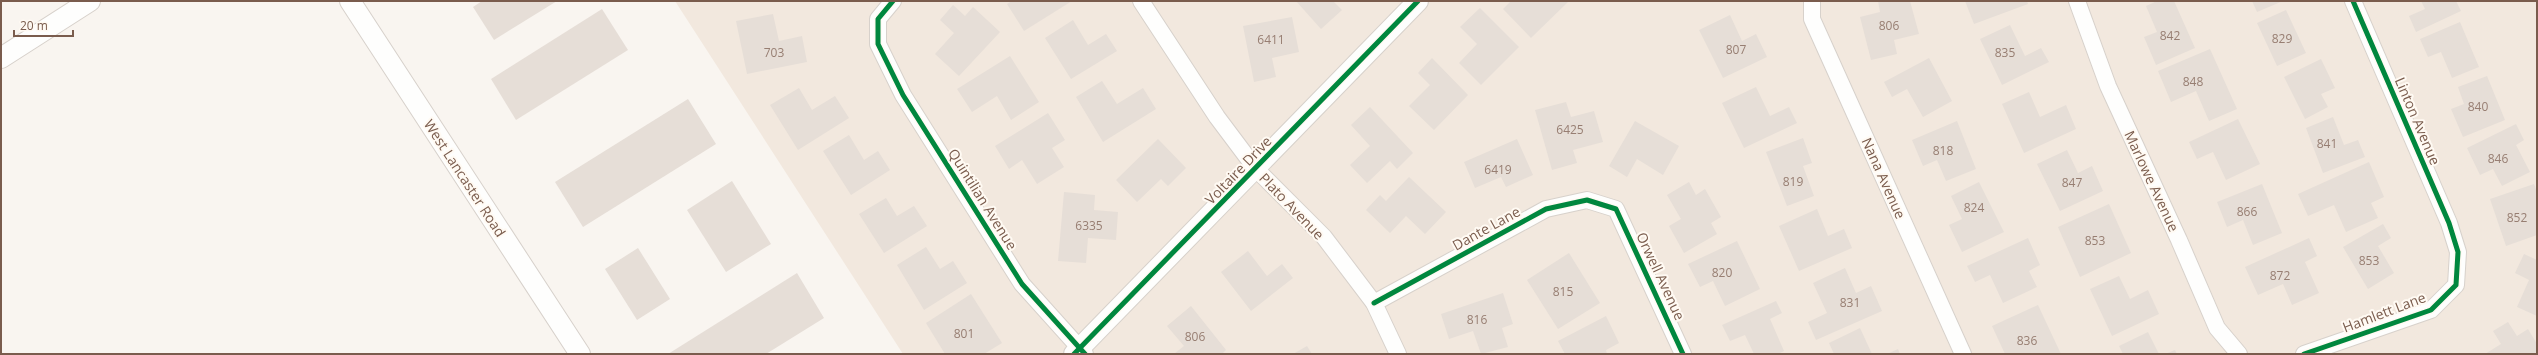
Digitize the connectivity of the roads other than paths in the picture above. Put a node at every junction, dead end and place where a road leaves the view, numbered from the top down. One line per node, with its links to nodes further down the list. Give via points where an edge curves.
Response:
1 (90, 1): 9 (street)
2 (350, 1): 15 (street, West Lancaster Road)
3 (893, 1): 14 (street, Quintilian Avenue, via 878,18 878,44 902,95 1022,284)
4 (1141, 1): 10 (street, Plato Avenue, via 1217,117)
5 (1418, 1): 10 (street, Voltaire Drive)
6 (1812, 1): 18 (street, Nana Avenue, via 1812,19)
7 (2077, 1): 19 (street, Marlowe Avenue, via 2108,86 2217,328)
8 (2353, 1): 12 (street, Linton Avenue, via 2449,223)
9 (1, 58)
10 (1256, 169): 13 (street, Plato Avenue, via 1324,237); 14 (street, Voltaire Drive)
11 (1616, 209): 13 (street, Dante Lane, via 1587,200 1546,209); 17 (street, Orwell Avenue)
12 (2458, 252): 20 (street, Hamlett Lane, via 2456,285 2431,310)
13 (1374, 303): 16 (street, Plato Avenue)
14 (1080, 352)
15 (580, 354)
16 (1398, 354)
17 (1683, 354)
18 (1963, 354)
19 (2239, 354)
20 (2304, 354)

